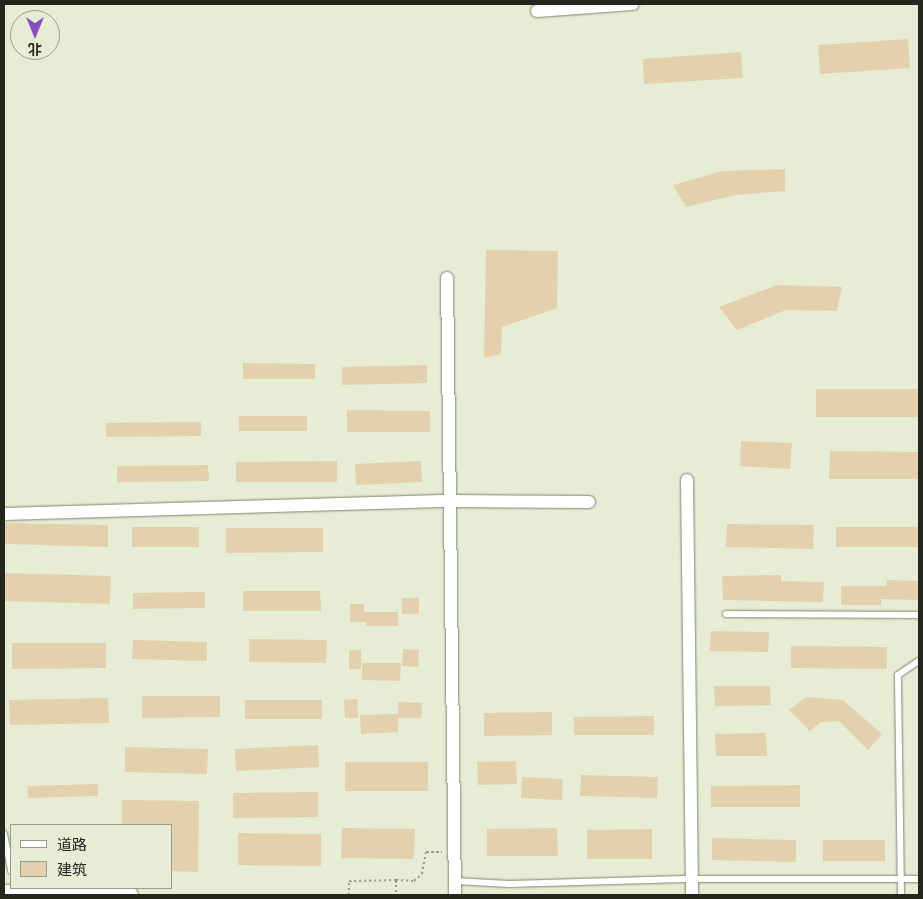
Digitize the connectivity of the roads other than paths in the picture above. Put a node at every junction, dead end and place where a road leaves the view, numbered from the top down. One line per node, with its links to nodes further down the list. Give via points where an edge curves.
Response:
1 (633, 4): 2 (street)
2 (537, 11)
3 (447, 278): 5 (street)
4 (687, 480): 13 (street)
5 (450, 501): 6 (street); 7 (street); 16 (street)
6 (589, 502)
7 (4, 514)
8 (726, 614): 9 (lane)
9 (919, 616)
10 (919, 661): 14 (lane, via 898,675)
11 (4, 834): 12 (lane)
12 (10, 866)
13 (693, 879): 14 (lane); 16 (lane, via 509,884); 21 (street)
14 (900, 879): 15 (lane); 22 (lane)
15 (919, 879)
16 (454, 880): 20 (street)
17 (25, 891): 18 (main road); 19 (main road)
18 (4, 894)
19 (128, 895)
20 (455, 895)
21 (692, 895)
22 (900, 895)

